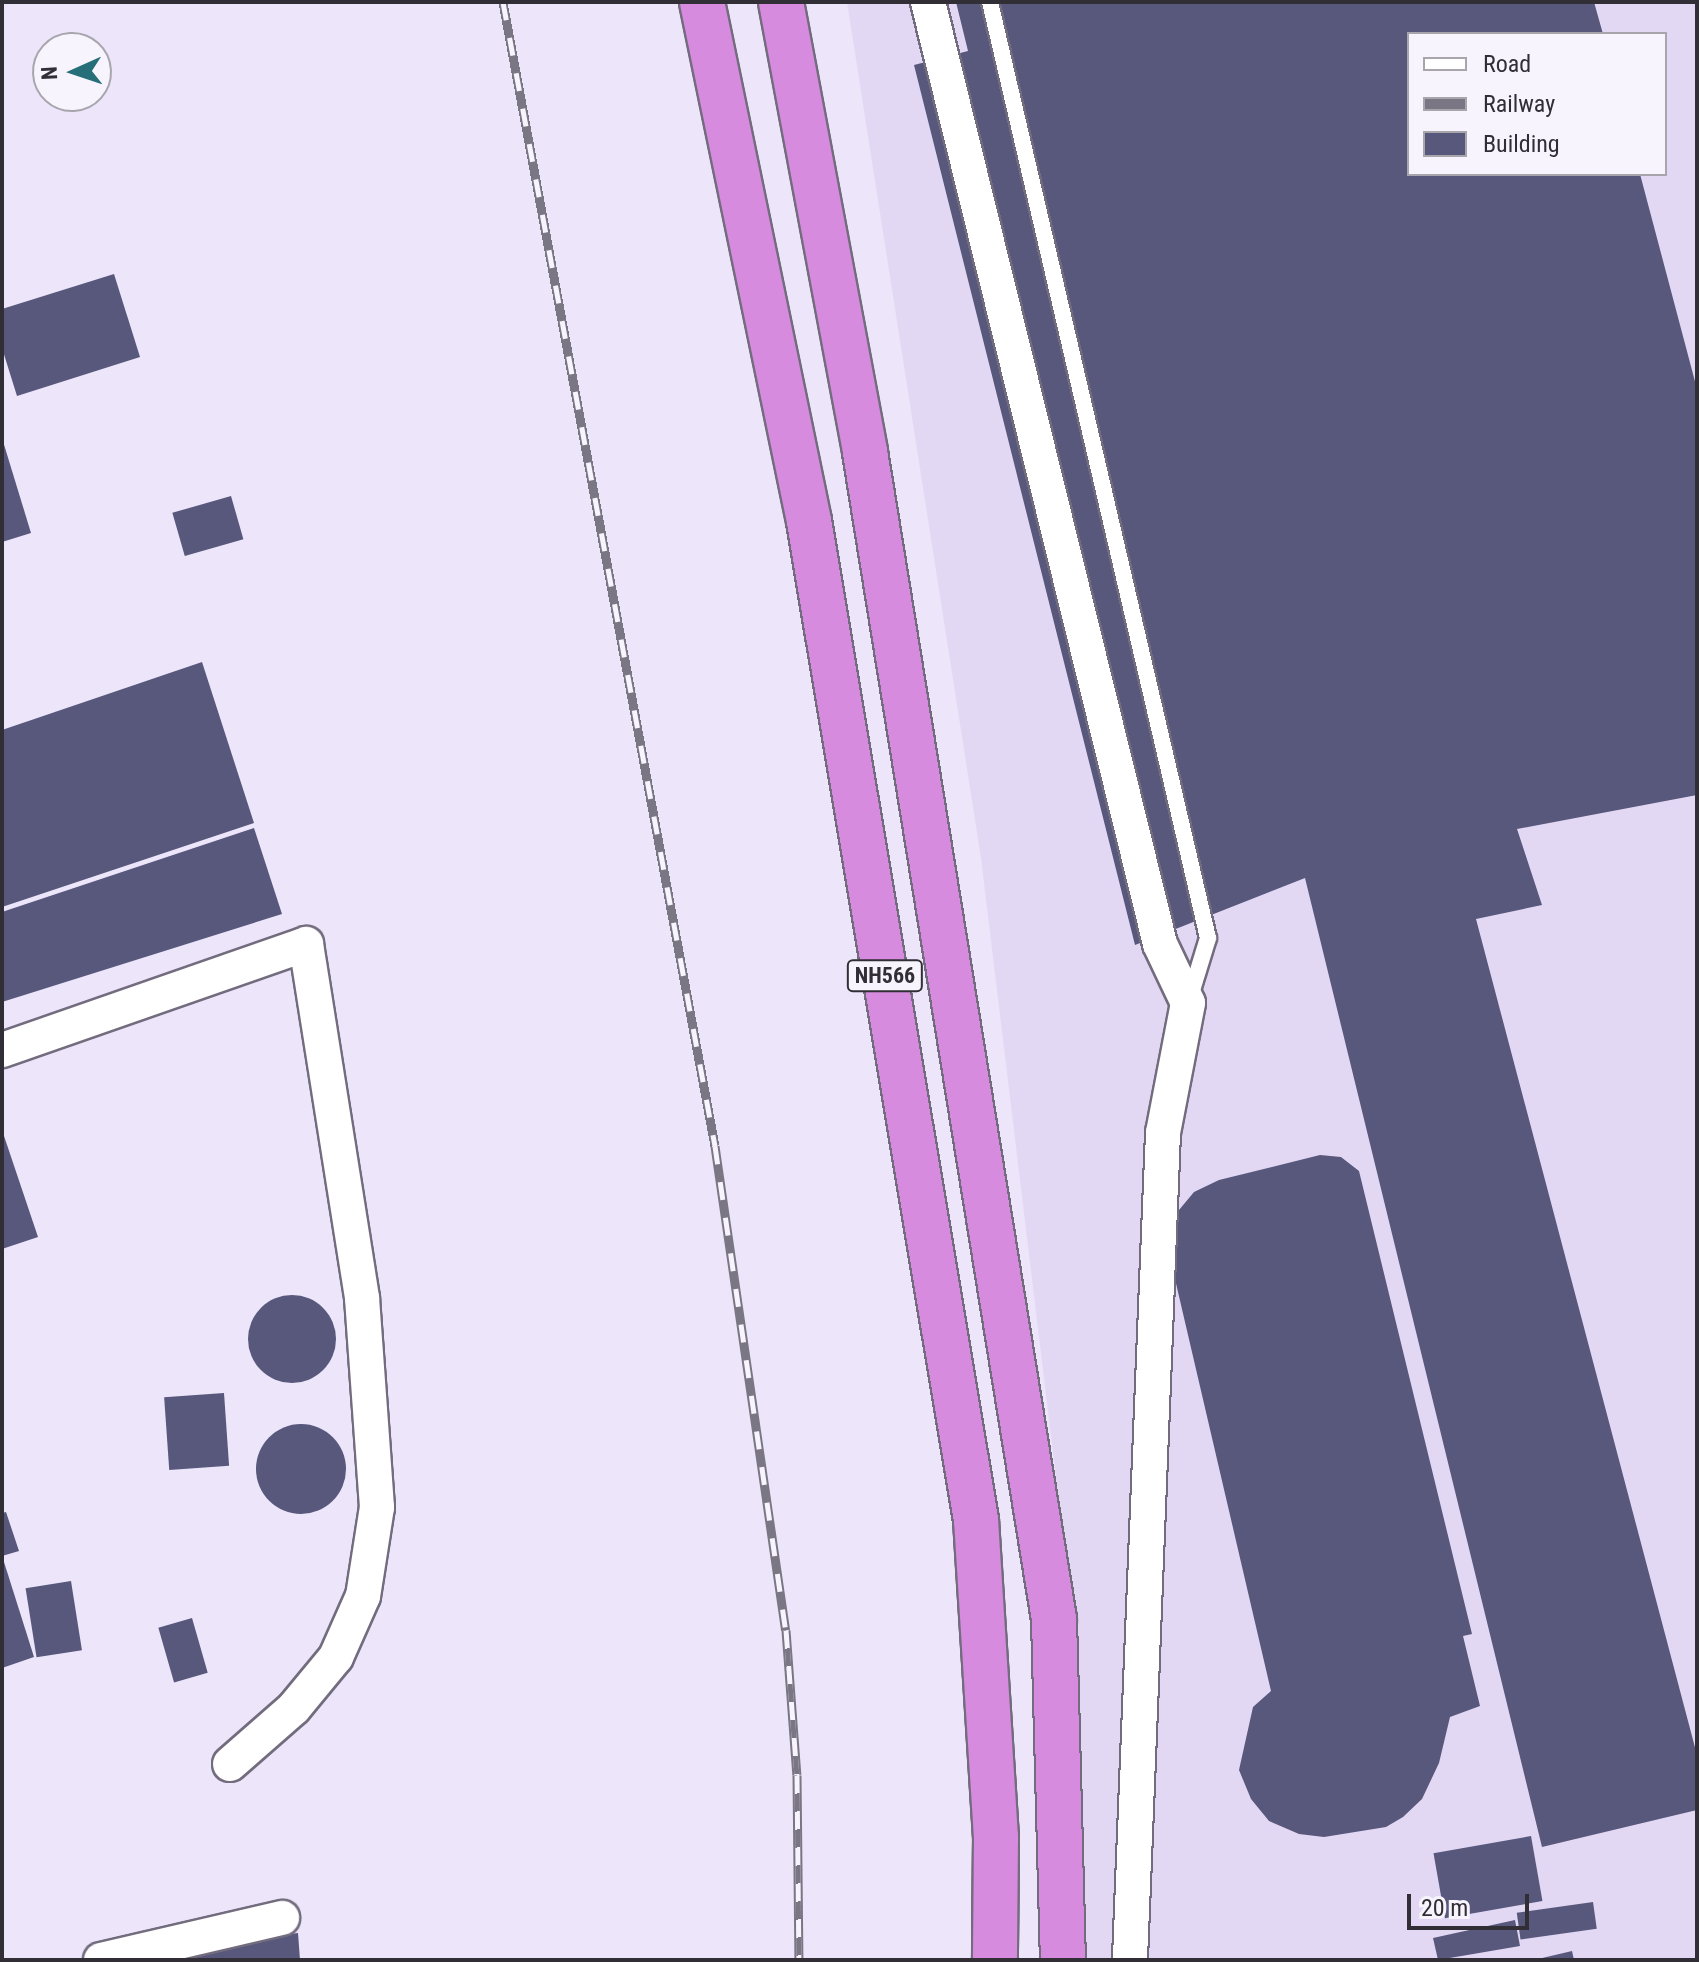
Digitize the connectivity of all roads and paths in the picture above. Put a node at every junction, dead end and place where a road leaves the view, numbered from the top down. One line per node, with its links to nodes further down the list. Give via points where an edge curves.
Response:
1 (702, 2): 10 (highway, NH566, via 809,521 976,1520 996,1837)
2 (781, 2): 11 (highway, NH566, via 873,499 1054,1619)
3 (928, 2): 5 (street, via 1160,944)
4 (990, 2): 5 (lane, via 1208,938)
5 (1188, 1003): 12 (street, via 1163,1133)
6 (2, 1050): 7 (street, via 306,944 362,1298 377,1507 363,1596 336,1657 294,1708)
7 (230, 1764)
8 (282, 1918): 9 (street)
9 (101, 1960)
10 (995, 1960)
11 (1063, 1960)
12 (1130, 1960)

